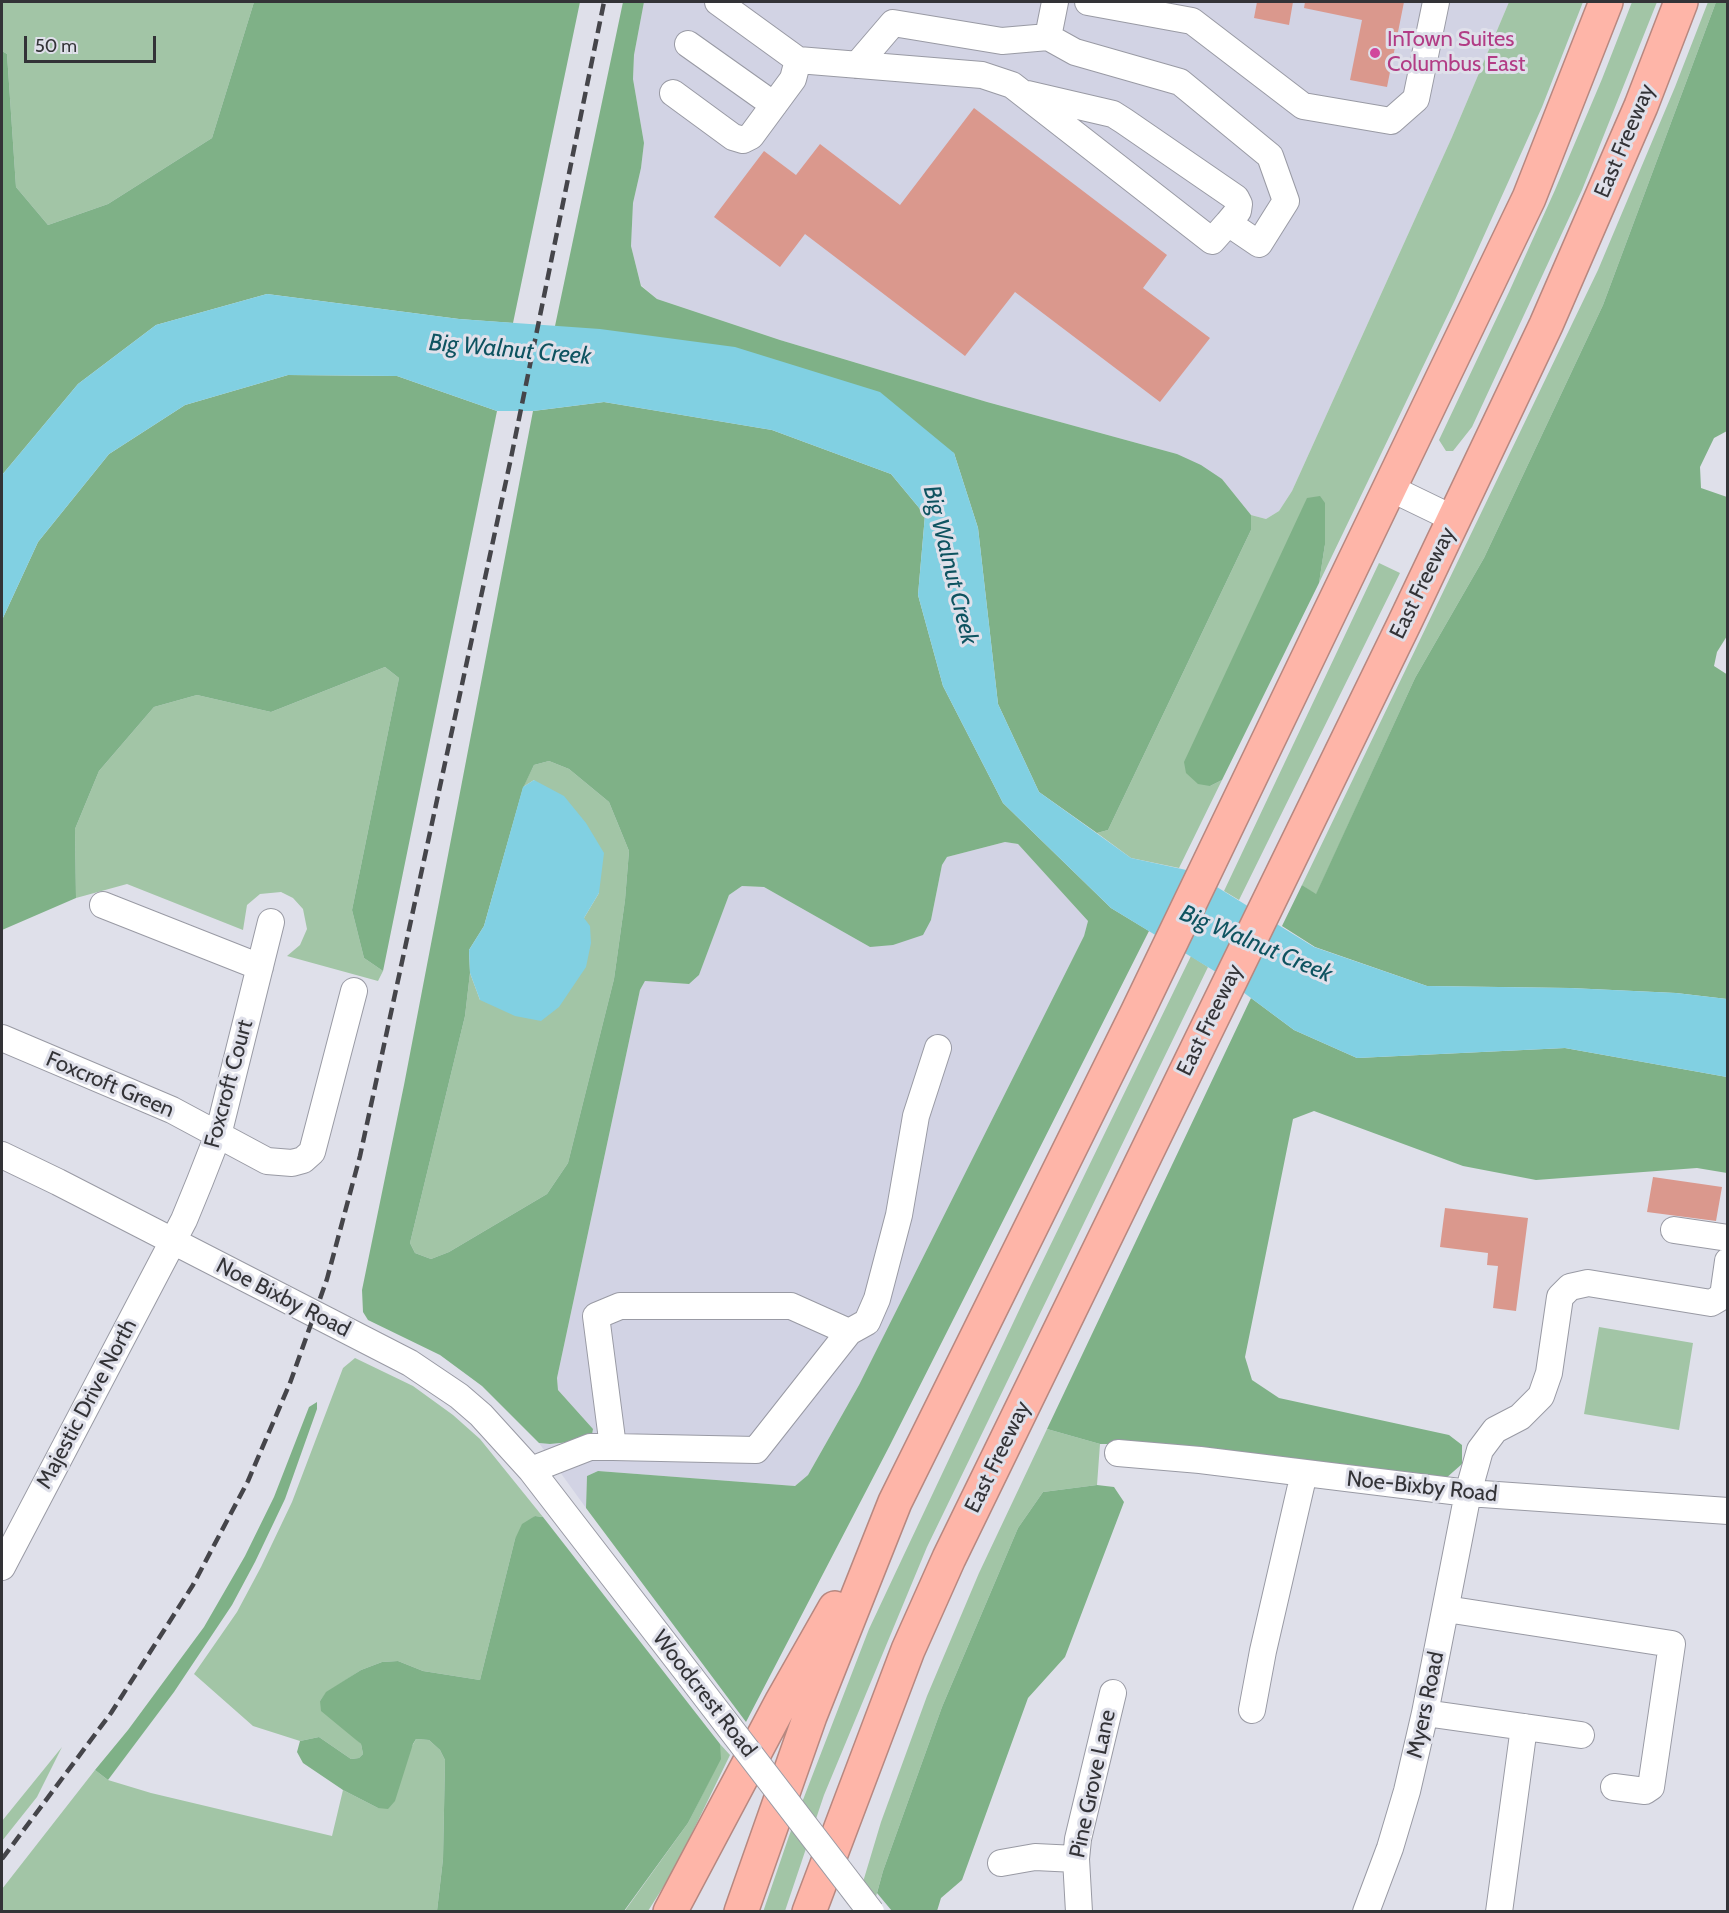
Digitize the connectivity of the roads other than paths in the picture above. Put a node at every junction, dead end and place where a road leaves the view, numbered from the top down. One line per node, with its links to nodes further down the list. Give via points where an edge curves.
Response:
1 (718, 2): 10 (street)
2 (1055, 2): 8 (street)
3 (1088, 2): 7 (street)
4 (1436, 2): 7 (street, via 1416,99 1391,121 1303,106 1192,21)
5 (1606, 2): 16 (highway, via 1529,198)
6 (1681, 2): 17 (highway, East Freeway, via 1586,234)
7 (1129, 5)
8 (1048, 38): 11 (street, via 1002,41 893,23); 15 (street, via 1075,52 1180,82 1270,156 1286,201 1259,244)
9 (688, 44): 14 (street)
10 (798, 60): 11 (street); 14 (street, via 793,79)
11 (857, 65): 12 (street, via 982,75 1012,85)
12 (1020, 92): 15 (street, via 1212,241); 15 (street, via 1113,114 1236,198 1238,211)
13 (673, 93): 14 (street, via 733,137 743,140 751,136)
14 (774, 105)
15 (1228, 223)
16 (1390, 488): 17 (street); 36 (highway)
17 (1454, 519): 45 (highway, East Freeway, via 949,1558)
18 (103, 905): 20 (street)
19 (271, 922): 20 (street, Foxcroft Court)
20 (260, 967): 24 (street, Foxcroft Court)
21 (354, 991): 24 (street, Foxcroft Green, via 312,1152 292,1164 267,1161)
22 (2, 1038): 24 (street, Foxcroft Green, via 172,1110)
23 (938, 1048): 30 (street, via 916,1116 899,1215 877,1299 867,1322)
24 (218, 1135): 28 (street, Foxcroft Court)
25 (2, 1155): 28 (street, Noe Bixby Road)
26 (1674, 1230): 27 (street)
27 (1728, 1238)
28 (172, 1241): 34 (street, Noe Bixby Road, via 436,1379 481,1415); 38 (street, Majestic Drive North)
29 (1728, 1261): 35 (street, Myers Road, via 1723,1296 1711,1303 1588,1283 1570,1287 1560,1297 1549,1372 1540,1396 1520,1417 1495,1430 1480,1450)
30 (849, 1332): 31 (street, via 756,1450); 31 (street, via 791,1306 620,1306 596,1316)
31 (613, 1447): 34 (street, via 590,1447)
32 (1118, 1453): 33 (street, Noe-Bixby Road)
33 (1304, 1473): 35 (street, Noe-Bixby Road); 41 (street)
34 (534, 1474): 53 (street, Woodcrest Road, bridge)
35 (1468, 1493): 37 (street, Noe-Bixby Road); 39 (street, Myers Road)
36 (895, 1502): 49 (highway, via 781,1703); 50 (highway, via 810,1716)
37 (1728, 1511)
38 (2, 1567)
39 (1446, 1609): 42 (street, Myers Road); 46 (street, via 1672,1644 1651,1787 1645,1791)
40 (1113, 1693): 47 (street, Pine Grove Lane)
41 (1252, 1710)
42 (1425, 1713): 43 (street); 55 (street, Myers Road, via 1402,1810)
43 (1524, 1727): 44 (street); 56 (street)
44 (1581, 1735)
45 (871, 1747): 51 (highway, East Freeway); 52 (highway)
46 (1614, 1787)
47 (1076, 1859): 48 (street, via 1035,1857); 54 (street, Pine Grove Lane)
48 (1001, 1863)
49 (670, 1911)
50 (741, 1911)
51 (809, 1911)
52 (820, 1911)
53 (871, 1911)
54 (1079, 1911)
55 (1366, 1911)
56 (1499, 1911)

